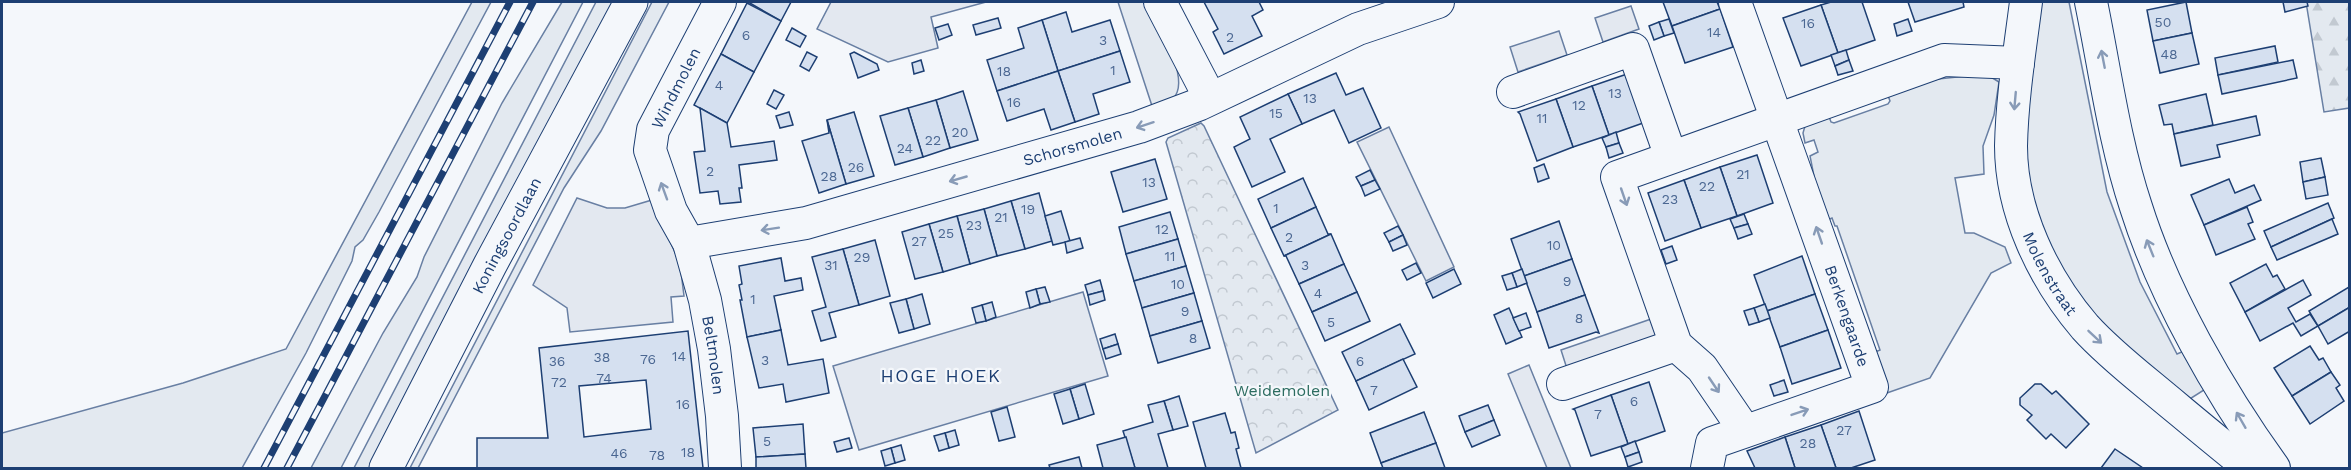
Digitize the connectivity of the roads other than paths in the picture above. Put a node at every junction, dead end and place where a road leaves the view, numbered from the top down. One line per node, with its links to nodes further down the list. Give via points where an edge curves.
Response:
1 (631, 2): 17 (street, Koningsoordlaan)
2 (720, 2): 13 (street, Windmolen, one-way to 2, via 671,211 650,150 653,129)
3 (1160, 2): 10 (street)
4 (1438, 2): 10 (street, Schorsmolen, via 1358,29)
5 (1735, 2): 11 (street, Berkengaarde)
6 (2026, 2): 8 (street, Molenstraat)
7 (2091, 2): 21 (street, one-way to 7, via 2247,432 2213,372 2166,286 2148,243 2124,163)
8 (2018, 63): 11 (street, via 1944,60); 20 (street, Molenstraat, one-way to 20, via 2011,147 2015,184 2034,249 2086,329)
9 (1513, 92): 12 (street, via 1633,49)
10 (1205, 101): 13 (street, Schorsmolen, one-way to 13, via 1139,127 806,223)
11 (1778, 119): 12 (street); 16 (street, Berkengaarde, one-way to 11, via 1872,387)
12 (1671, 157): 14 (street, one-way to 14, via 1617,177)
13 (689, 243): 18 (street, Beltmolen, via 714,349)
14 (1676, 345): 15 (street); 16 (street, one-way to 16, via 1702,368)
15 (1563, 384)
16 (1745, 431): 19 (street, Berkengaarde, via 1712,442)
17 (386, 468)
18 (725, 468)
19 (1707, 468)
20 (2250, 468)
21 (2274, 468)

